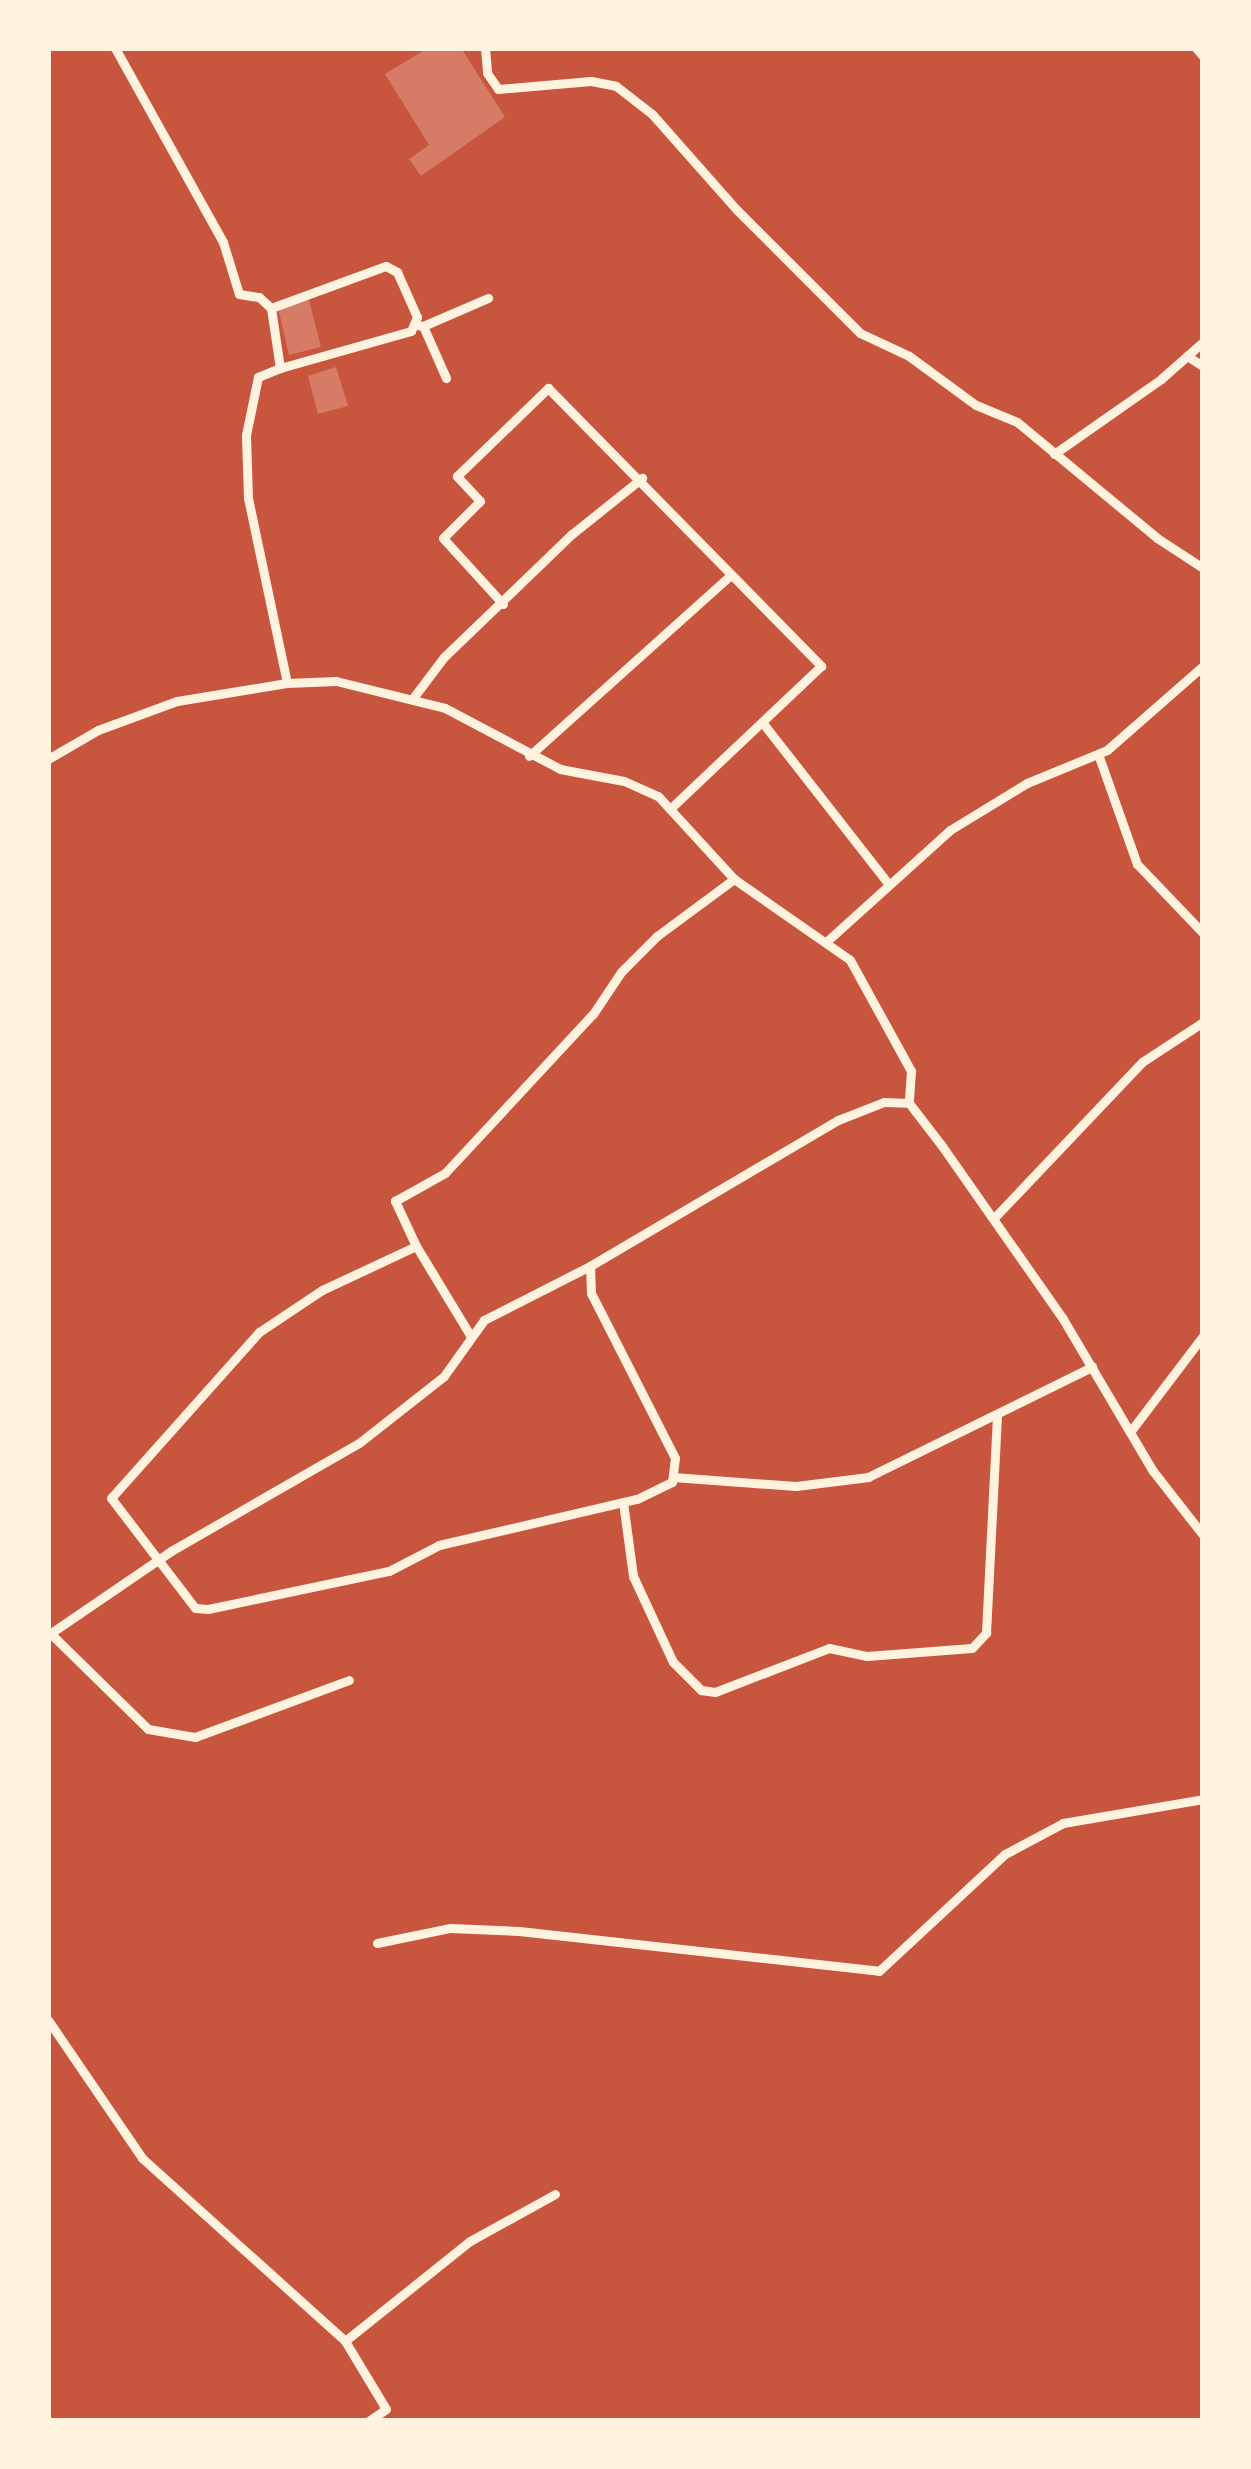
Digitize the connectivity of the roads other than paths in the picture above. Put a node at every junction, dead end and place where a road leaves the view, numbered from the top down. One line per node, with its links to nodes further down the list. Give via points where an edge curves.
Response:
1 (115, 48): 6 (street, via 223,242 239,294)
2 (485, 48): 13 (street, via 498,89 616,86 860,332 1017,422)
3 (1196, 48): 4 (street)
4 (1203, 56)
5 (488, 298): 7 (street)
6 (271, 308): 7 (street, via 386,266 398,272); 11 (street)
7 (418, 325): 11 (street); 12 (street)
8 (1203, 342): 9 (street)
9 (1187, 356): 10 (street); 13 (street)
10 (1203, 366)
11 (280, 368): 19 (street, via 258,377 247,456 248,498)
12 (446, 378)
13 (1054, 454): 15 (street)
14 (642, 478): 16 (street); 17 (street); 17 (street, via 548,388 503,428 457,476 479,501 443,538)
15 (1203, 568)
16 (731, 575): 21 (street, via 820,666); 23 (street)
17 (503, 604): 20 (street)
18 (1203, 666): 22 (street)
19 (287, 683): 20 (street, via 336,682); 24 (street, via 177,700)
20 (412, 698): 23 (street)
21 (761, 722): 25 (street); 27 (street)
22 (1098, 754): 27 (street, via 950,830); 28 (street, via 1137,864)
23 (529, 756): 25 (street, via 624,781)
24 (48, 759)
25 (670, 809): 26 (street)
26 (734, 879): 29 (street); 35 (street, via 645,948 445,1173 394,1201)
27 (888, 883): 29 (street)
28 (1203, 933)
29 (826, 943): 33 (street, via 866,983 911,1071)
30 (1203, 1022): 31 (street)
31 (1189, 1035): 32 (street); 34 (street, via 1142,1061)
32 (1203, 1042)
33 (909, 1103): 34 (street); 36 (street, via 884,1102 838,1120)
34 (994, 1218): 39 (street)
35 (416, 1246): 37 (street); 45 (street, via 322,1290 259,1333 141,1461 111,1498)
36 (590, 1266): 37 (street, via 520,1298); 42 (street, via 591,1293 675,1458)
37 (470, 1335): 45 (street, via 444,1376 359,1444)
38 (1203, 1336): 41 (street)
39 (1092, 1367): 40 (street); 41 (street)
40 (997, 1416): 42 (street, via 868,1477 796,1486); 43 (street, via 986,1633 972,1648 867,1656 829,1648 715,1692 701,1690 673,1662 633,1576)
41 (1130, 1432): 44 (street)
42 (673, 1477): 43 (street)
43 (623, 1502): 45 (street, via 439,1545 389,1571 208,1609 194,1608)
44 (1203, 1535)
45 (155, 1562): 46 (street)
46 (49, 1633): 47 (street, via 148,1729 195,1737)
47 (349, 1680)
48 (1203, 1799): 49 (street, via 1063,1822 1005,1854 879,1971 520,1931 449,1928)
49 (377, 1943)
50 (48, 2020): 51 (street)
51 (62, 2037): 52 (street); 54 (street, via 142,2158)
52 (48, 2045)
53 (555, 2194): 54 (street, via 470,2240)
54 (344, 2342): 55 (street, via 386,2409)
55 (369, 2421)

